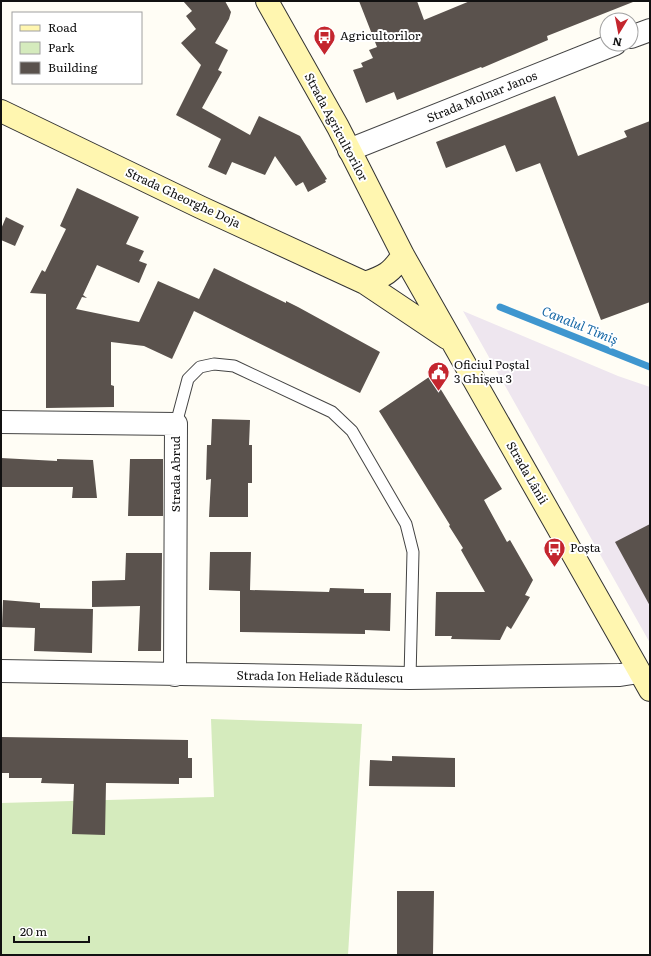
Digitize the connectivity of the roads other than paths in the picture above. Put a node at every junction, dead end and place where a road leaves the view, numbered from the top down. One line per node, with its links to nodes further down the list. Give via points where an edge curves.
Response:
1 (267, 1): 6 (main road, Strada Agricultorilor)
2 (650, 30): 3 (street)
3 (639, 35)
4 (599, 50): 6 (street, Strada Molnar Janos)
5 (1, 111): 8 (main road, Strada Gheorghe Doja, via 200,207)
6 (349, 150): 7 (main road, Strada Agricultorilor)
7 (403, 255): 8 (main road, via 384,277); 9 (main road, Strada Lânii)
8 (366, 283): 9 (main road, Strada Gheorghe Doja)
9 (452, 340): 13 (main road, Strada Lânii)
10 (1, 422): 11 (street, Strada Abrud)
11 (176, 424): 14 (street, Strada Abrud); 15 (lane, via 188,379 200,367 214,364 234,366 332,412 352,431 406,524 413,552)
12 (1, 671): 14 (street, Strada Ion Heliade Rădulescu)
13 (639, 672): 15 (street, Strada Ion Heliade Rădulescu, via 620,675); 16 (main road, Strada Lânii)
14 (175, 675): 15 (street, Strada Ion Heliade Rădulescu)
15 (410, 678)
16 (650, 690)

